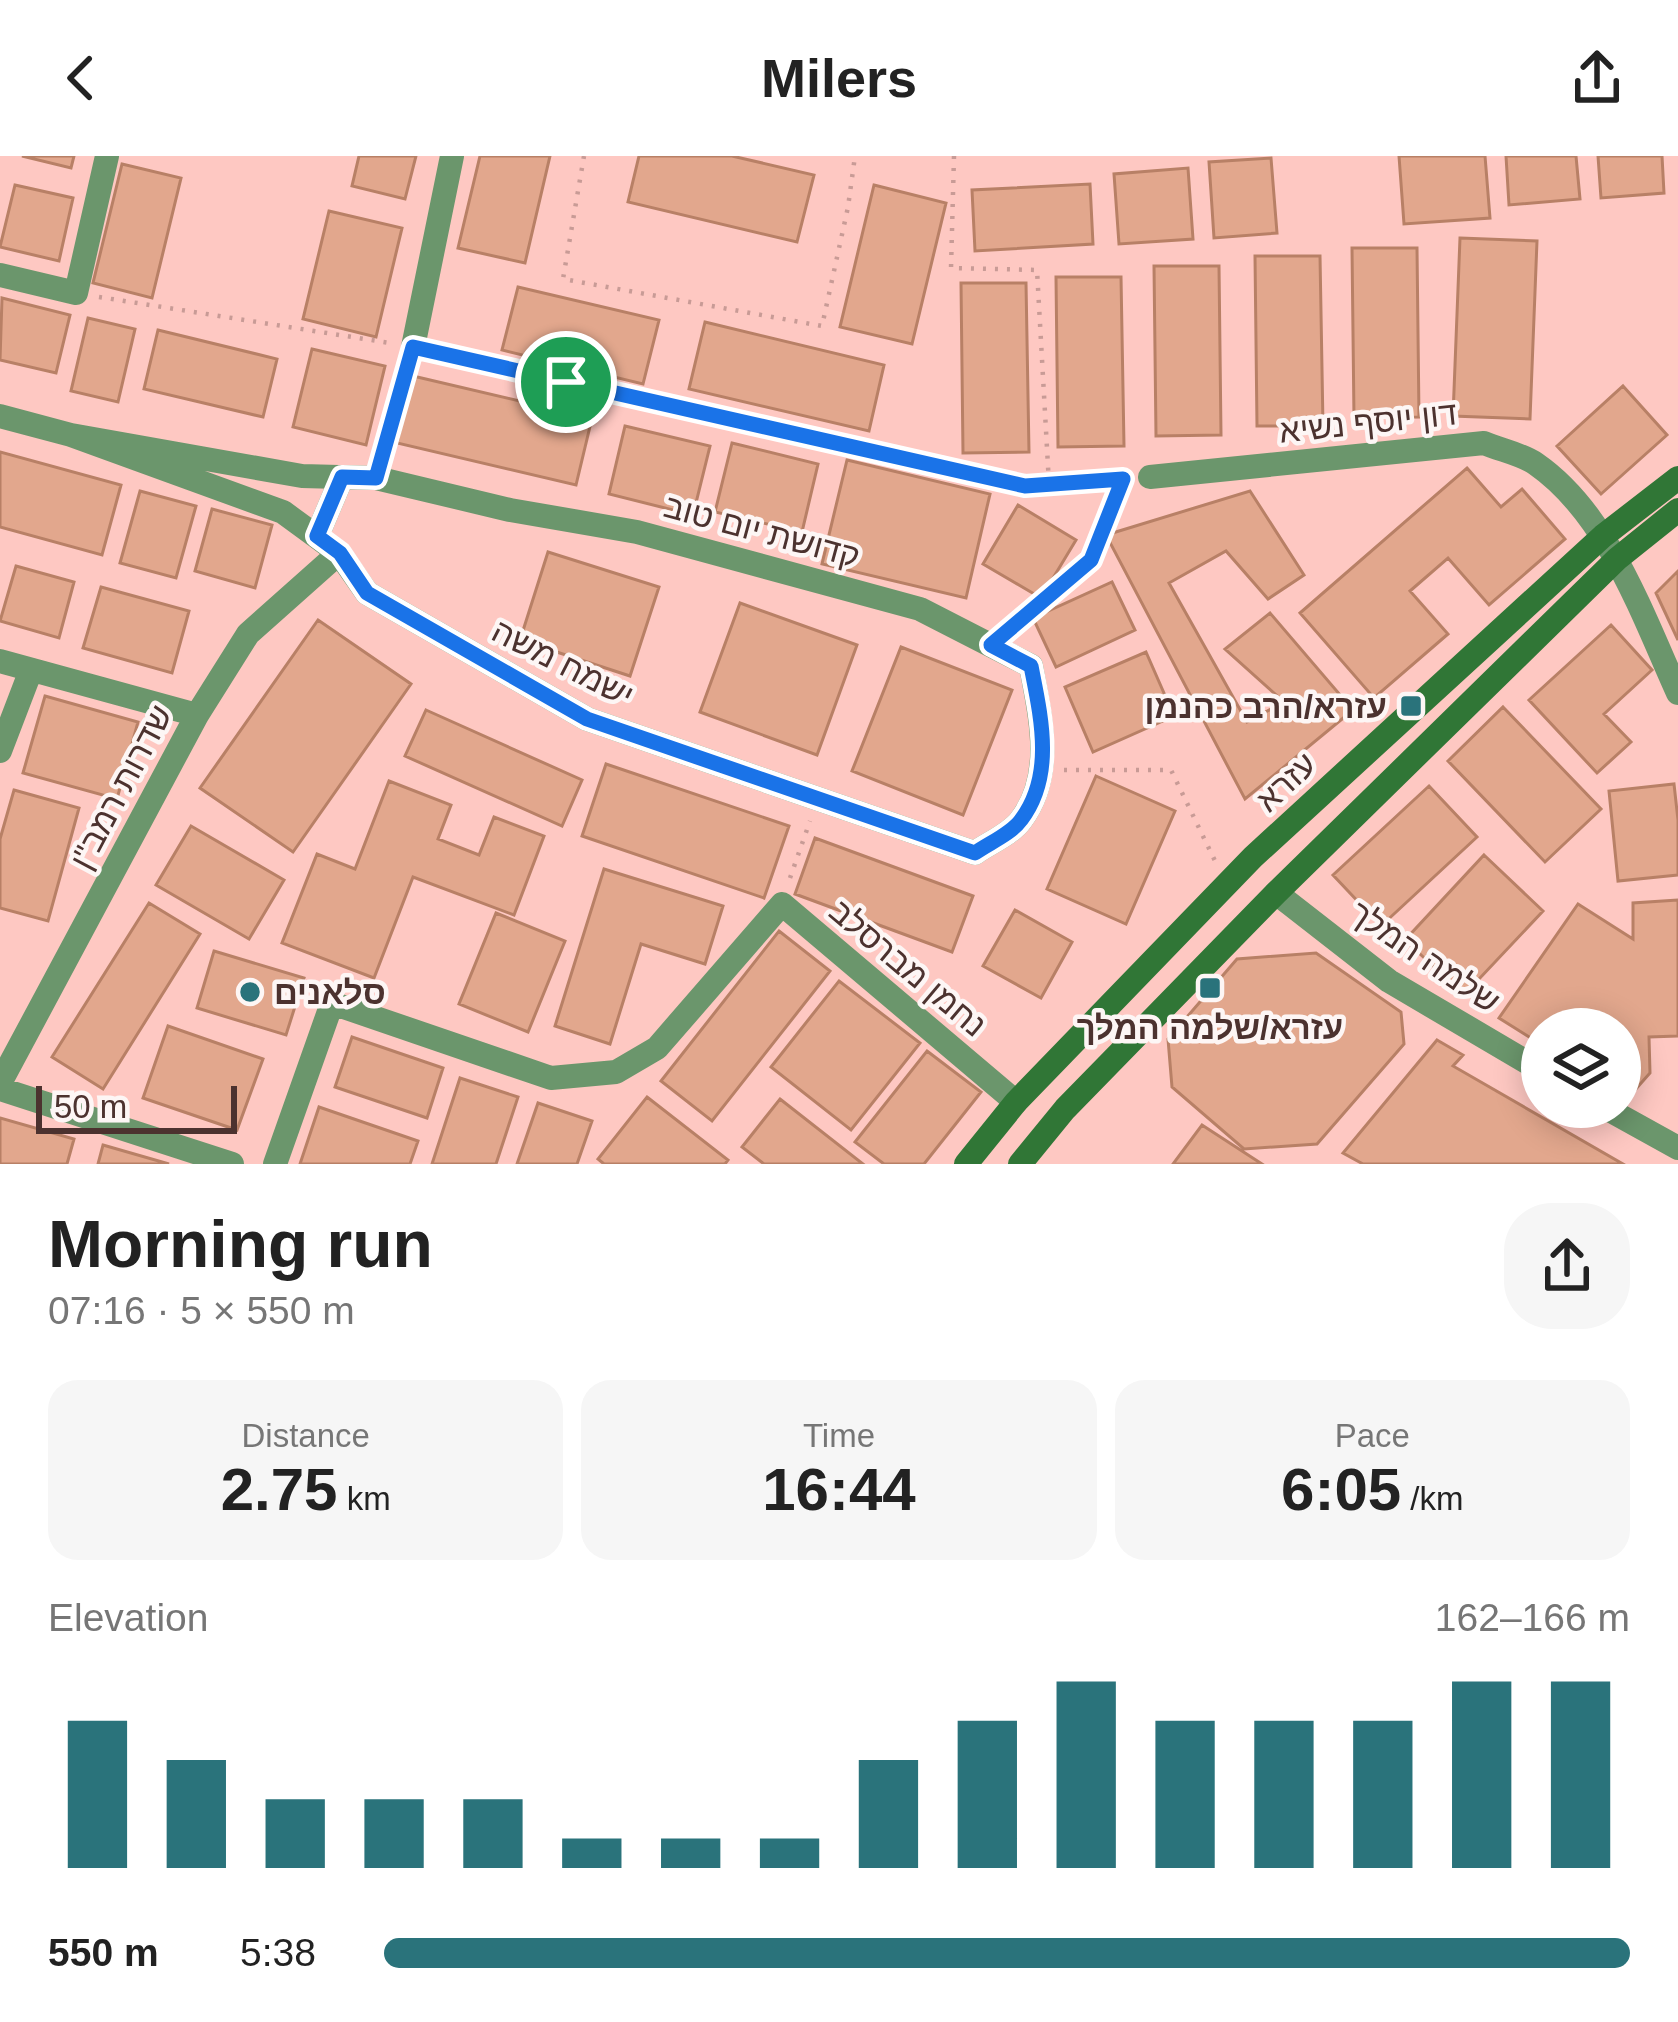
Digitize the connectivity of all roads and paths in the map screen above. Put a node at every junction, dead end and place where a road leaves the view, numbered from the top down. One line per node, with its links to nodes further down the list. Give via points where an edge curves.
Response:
1 (106, 156): 7 (street)
2 (452, 156): 8 (street)
3 (584, 156): 4 (path, via 563,279 822,326)
4 (856, 156)
5 (954, 156): 16 (path, via 951,268 1037,270)
6 (0, 274): 7 (street)
7 (76, 293): 8 (path)
8 (413, 347): 13 (path); 16 (path, via 1025,486)
9 (0, 416): 10 (street, ישמח משה)
10 (71, 435): 11 (street, ישמח משה); 18 (street, ישמח משה, via 283,512)
11 (342, 477): 13 (street, קדושת יום טוב); 18 (street)
12 (1150, 477): 15 (path); 19 (street, דון יוסף נשיא, via 1484,443 1534,463)
13 (376, 478): 22 (street, קדושת יום טוב, via 801,575 920,608)
14 (1678, 478): 19 (street, עזרא)
15 (1123, 479): 16 (path); 22 (path, via 1091,560)
16 (1049, 484)
17 (1678, 510): 21 (street)
18 (317, 536): 20 (street, ישמח משה)
19 (1603, 536): 21 (street, דון יוסף נשיא); 30 (street, עזרא)
20 (340, 553): 26 (street, שדרות רמב"ן, via 248,634); 29 (street, ישמח משה, via 367,593 587,719)
21 (1616, 559): 25 (street, דון יוסף נשיא); 31 (street)
22 (991, 645): 28 (street, קדושת יום טוב, via 1031,666 1043,731)
23 (0, 661): 24 (street)
24 (32, 670): 26 (street); 27 (street)
25 (1678, 693)
26 (197, 715): 34 (street, שדרות רמב"ן)
27 (0, 751)
28 (1039, 778): 29 (street, ישמח משה, via 1019,824 975,853); 30 (path, via 1171,770 1213,859)
29 (818, 799): 32 (path)
30 (1232, 880): 35 (street, עזרא)
31 (1276, 893): 33 (street, שלמה המלך, via 1390,981); 41 (street)
32 (782, 904): 35 (street, נחמן מברסלב); 39 (street, נחמן מברסלב, via 657,1048 616,1072 551,1078 332,1003)
33 (1521, 1059)
34 (0, 1086): 38 (street, שדרות רמב"ן)
35 (1016, 1102): 40 (street, עזרא)
36 (1641, 1128): 37 (street)
37 (1678, 1148)
38 (232, 1164)
39 (275, 1164)
40 (966, 1164)
41 (1020, 1164)

